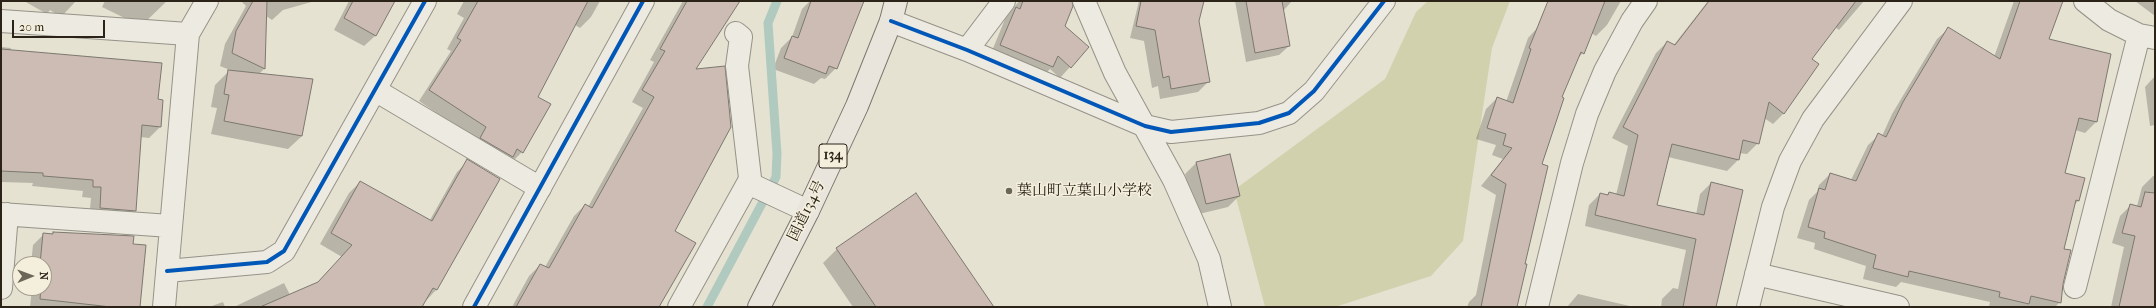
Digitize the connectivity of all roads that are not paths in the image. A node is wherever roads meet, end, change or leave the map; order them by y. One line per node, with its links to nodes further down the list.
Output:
1 (207, 1): 13 (street)
2 (425, 1): 16 (street)
3 (644, 1): 19 (street)
4 (1004, 1): 15 (street)
5 (1084, 1): 17 (street)
6 (1384, 1): 17 (street)
7 (1646, 1): 32 (street)
8 (1901, 1): 24 (street)
9 (2085, 1): 14 (street)
10 (894, 11): 15 (street); 20 (highway, 国道134号 / 134)
11 (1, 21): 13 (street)
12 (736, 33): 18 (street)
13 (188, 34): 22 (street)
14 (2147, 36): 25 (street)
15 (967, 50): 17 (street)
16 (375, 90): 19 (street); 23 (street)
17 (1145, 126): 31 (street)
18 (751, 184): 20 (street); 29 (street)
19 (540, 188): 28 (street)
20 (808, 211): 30 (highway, 国道134号 / 134)
21 (4, 214): 22 (street); 26 (street)
22 (170, 226): 23 (street)
23 (167, 271): 27 (street)
24 (1756, 274): 33 (street); 34 (street)
25 (2075, 287)
26 (1, 288)
27 (164, 307)
28 (474, 307)
29 (680, 307)
30 (759, 307)
31 (1220, 307)
32 (1537, 307)
33 (1748, 307)
34 (1898, 307)

